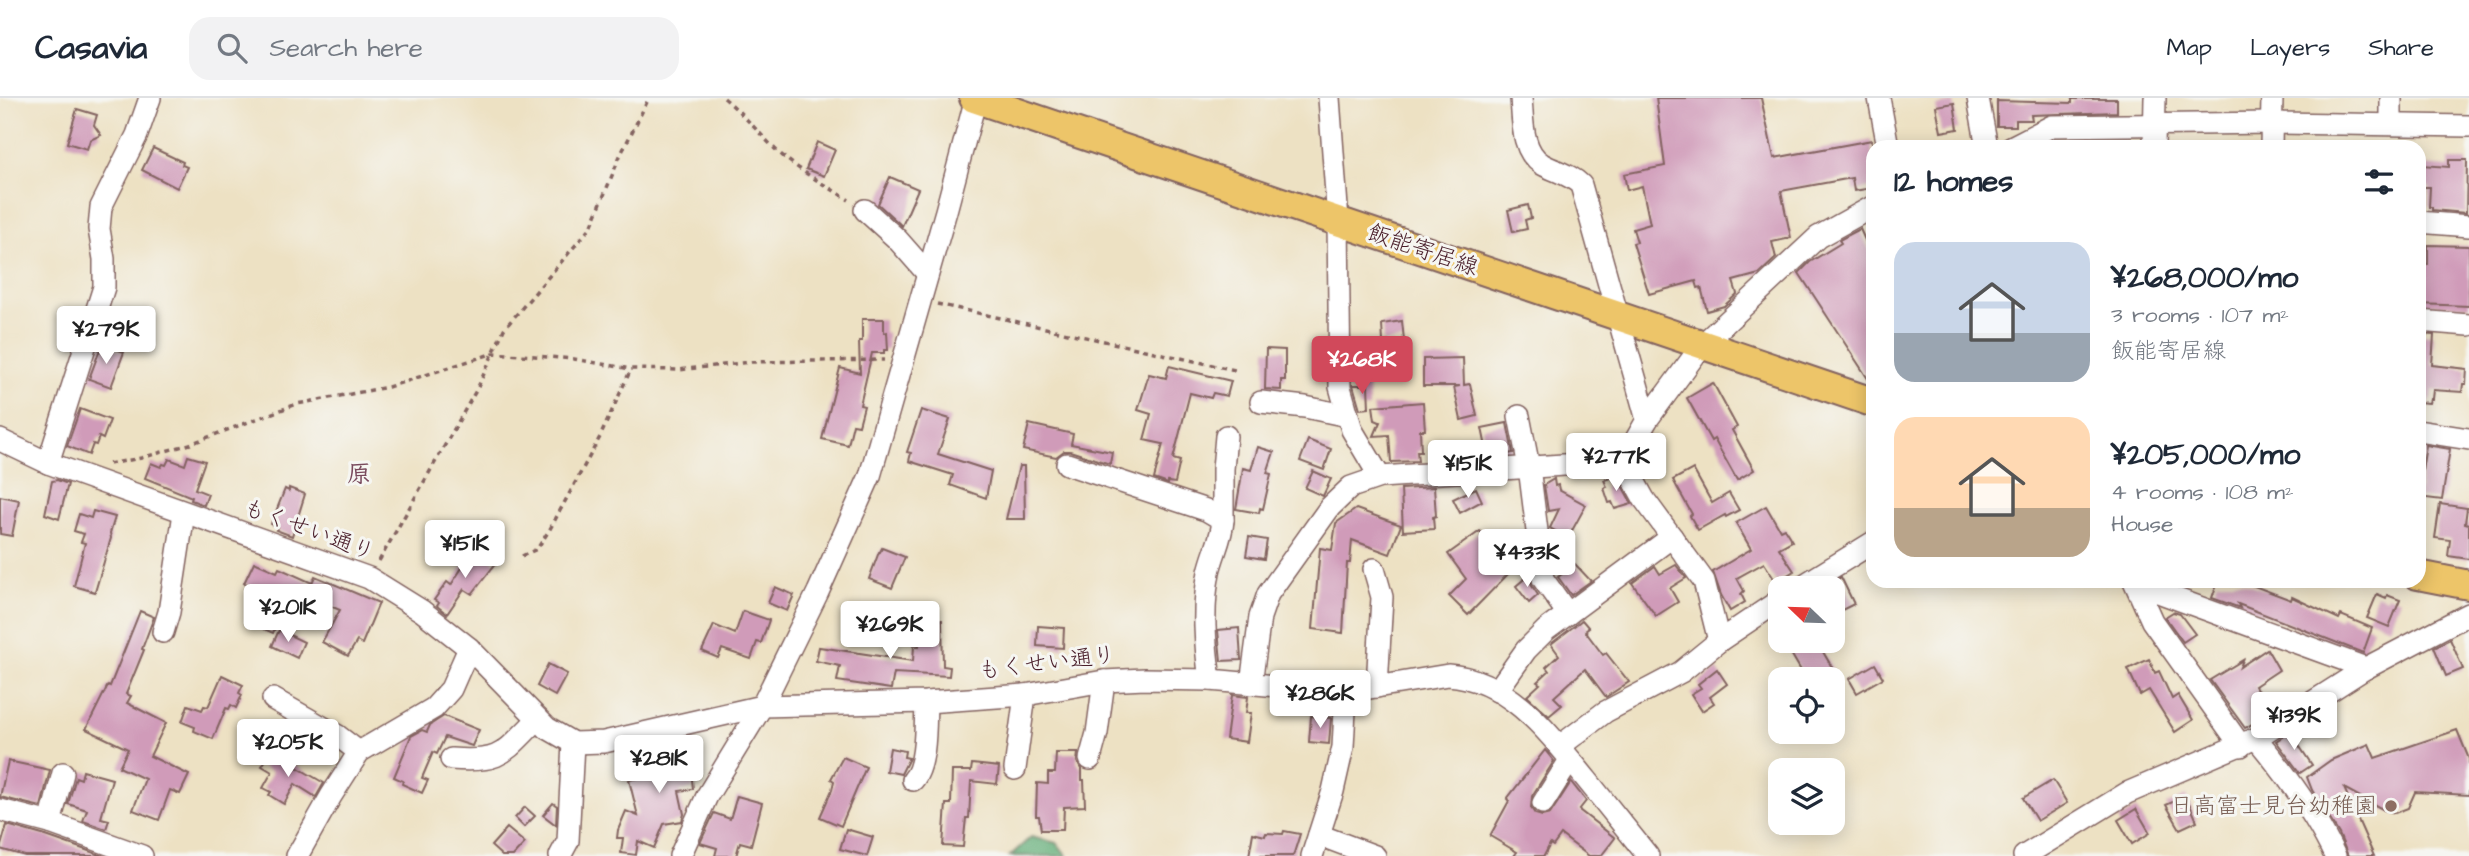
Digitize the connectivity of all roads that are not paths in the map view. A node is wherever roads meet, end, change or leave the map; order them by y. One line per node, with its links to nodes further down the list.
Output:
1 (150, 98): 39 (street)
2 (975, 98): 21 (main road, 飯能寄居線); 24 (street)
3 (1329, 98): 21 (street)
4 (1521, 98): 25 (street)
5 (1879, 98): 14 (street)
6 (1978, 98): 15 (street)
7 (2155, 98): 12 (street)
8 (2272, 98): 10 (street)
9 (2391, 98): 11 (street)
10 (2271, 123): 11 (street); 12 (street); 18 (street)
11 (2391, 124): 13 (street)
12 (2154, 125): 16 (street); 17 (street)
13 (2469, 126)
14 (1887, 140)
15 (1986, 140)
16 (2025, 140)
17 (2154, 140)
18 (2271, 140)
19 (865, 210): 24 (street)
20 (1866, 210): 28 (street)
21 (1338, 221): 25 (main road, 飯能寄居線); 31 (street)
22 (2426, 223): 23 (street)
23 (2469, 226)
24 (927, 273): 69 (street)
25 (1616, 315): 28 (main road, 飯能寄居線); 33 (street)
26 (2426, 322): 27 (street)
27 (2469, 325)
28 (1703, 344): 29 (main road, 飯能寄居線); 33 (street)
29 (1866, 400)
30 (1261, 402): 31 (street)
31 (1348, 416): 42 (street)
32 (1519, 416): 41 (street)
33 (1647, 421): 38 (street)
34 (2426, 432): 36 (street)
35 (1226, 436): 44 (street)
36 (2469, 439)
37 (0, 440): 39 (street, もくせい通り)
38 (1621, 457): 41 (street); 45 (street)
39 (48, 463): 43 (street, もくせい通り)
40 (1067, 464): 44 (street)
41 (1528, 467): 42 (street); 54 (street)
42 (1380, 477): 62 (street)
43 (184, 513): 56 (street); 58 (street, もくせい通り)
44 (1223, 520): 60 (street)
45 (1672, 537): 54 (street); 57 (street)
46 (1866, 547): 48 (street)
47 (1374, 569): 63 (street)
48 (1818, 576)
49 (2426, 577): 50 (main road)
50 (2469, 586)
51 (2138, 588): 71 (street)
52 (2151, 588): 59 (street)
53 (1768, 608): 57 (street)
54 (1567, 614): 64 (street)
55 (2469, 614): 59 (street)
56 (163, 632)
57 (1719, 641): 74 (street)
58 (469, 648): 70 (street, もくせい通り); 73 (street)
59 (2366, 668): 71 (street)
60 (1210, 680): 61 (street, もくせい通り); 62 (street, もくせい通り)
61 (1104, 681): 66 (street, もくせい通り); 76 (street)
62 (1251, 684): 65 (street, もくせい通り)
63 (1377, 687): 64 (street, もくせい通り); 65 (street, もくせい通り)
64 (1497, 691): 74 (street, もくせい通り)
65 (1346, 692): 83 (street)
66 (1025, 695): 68 (street, もくせい通り); 77 (street)
67 (273, 699): 73 (street)
68 (926, 702): 69 (street, もくせい通り); 79 (street)
69 (762, 706): 72 (street, もくせい通り); 87 (street)
70 (538, 719): 72 (street, もくせい通り); 75 (street)
71 (2248, 742): 91 (street); 92 (street)
72 (573, 743): 86 (street)
73 (359, 752): 85 (street)
74 (1565, 753): 80 (street); 90 (street, もくせい通り)
75 (451, 759)
76 (1090, 759)
77 (1015, 769)
78 (63, 772): 82 (street)
79 (913, 780)
80 (1543, 803)
81 (0, 810): 82 (street)
82 (50, 823): 84 (street)
83 (1319, 835): 88 (street); 89 (street)
84 (142, 856)
85 (297, 856)
86 (560, 856)
87 (680, 856)
88 (1312, 856)
89 (1374, 856)
90 (1648, 856)
91 (2024, 856)
92 (2335, 856)

